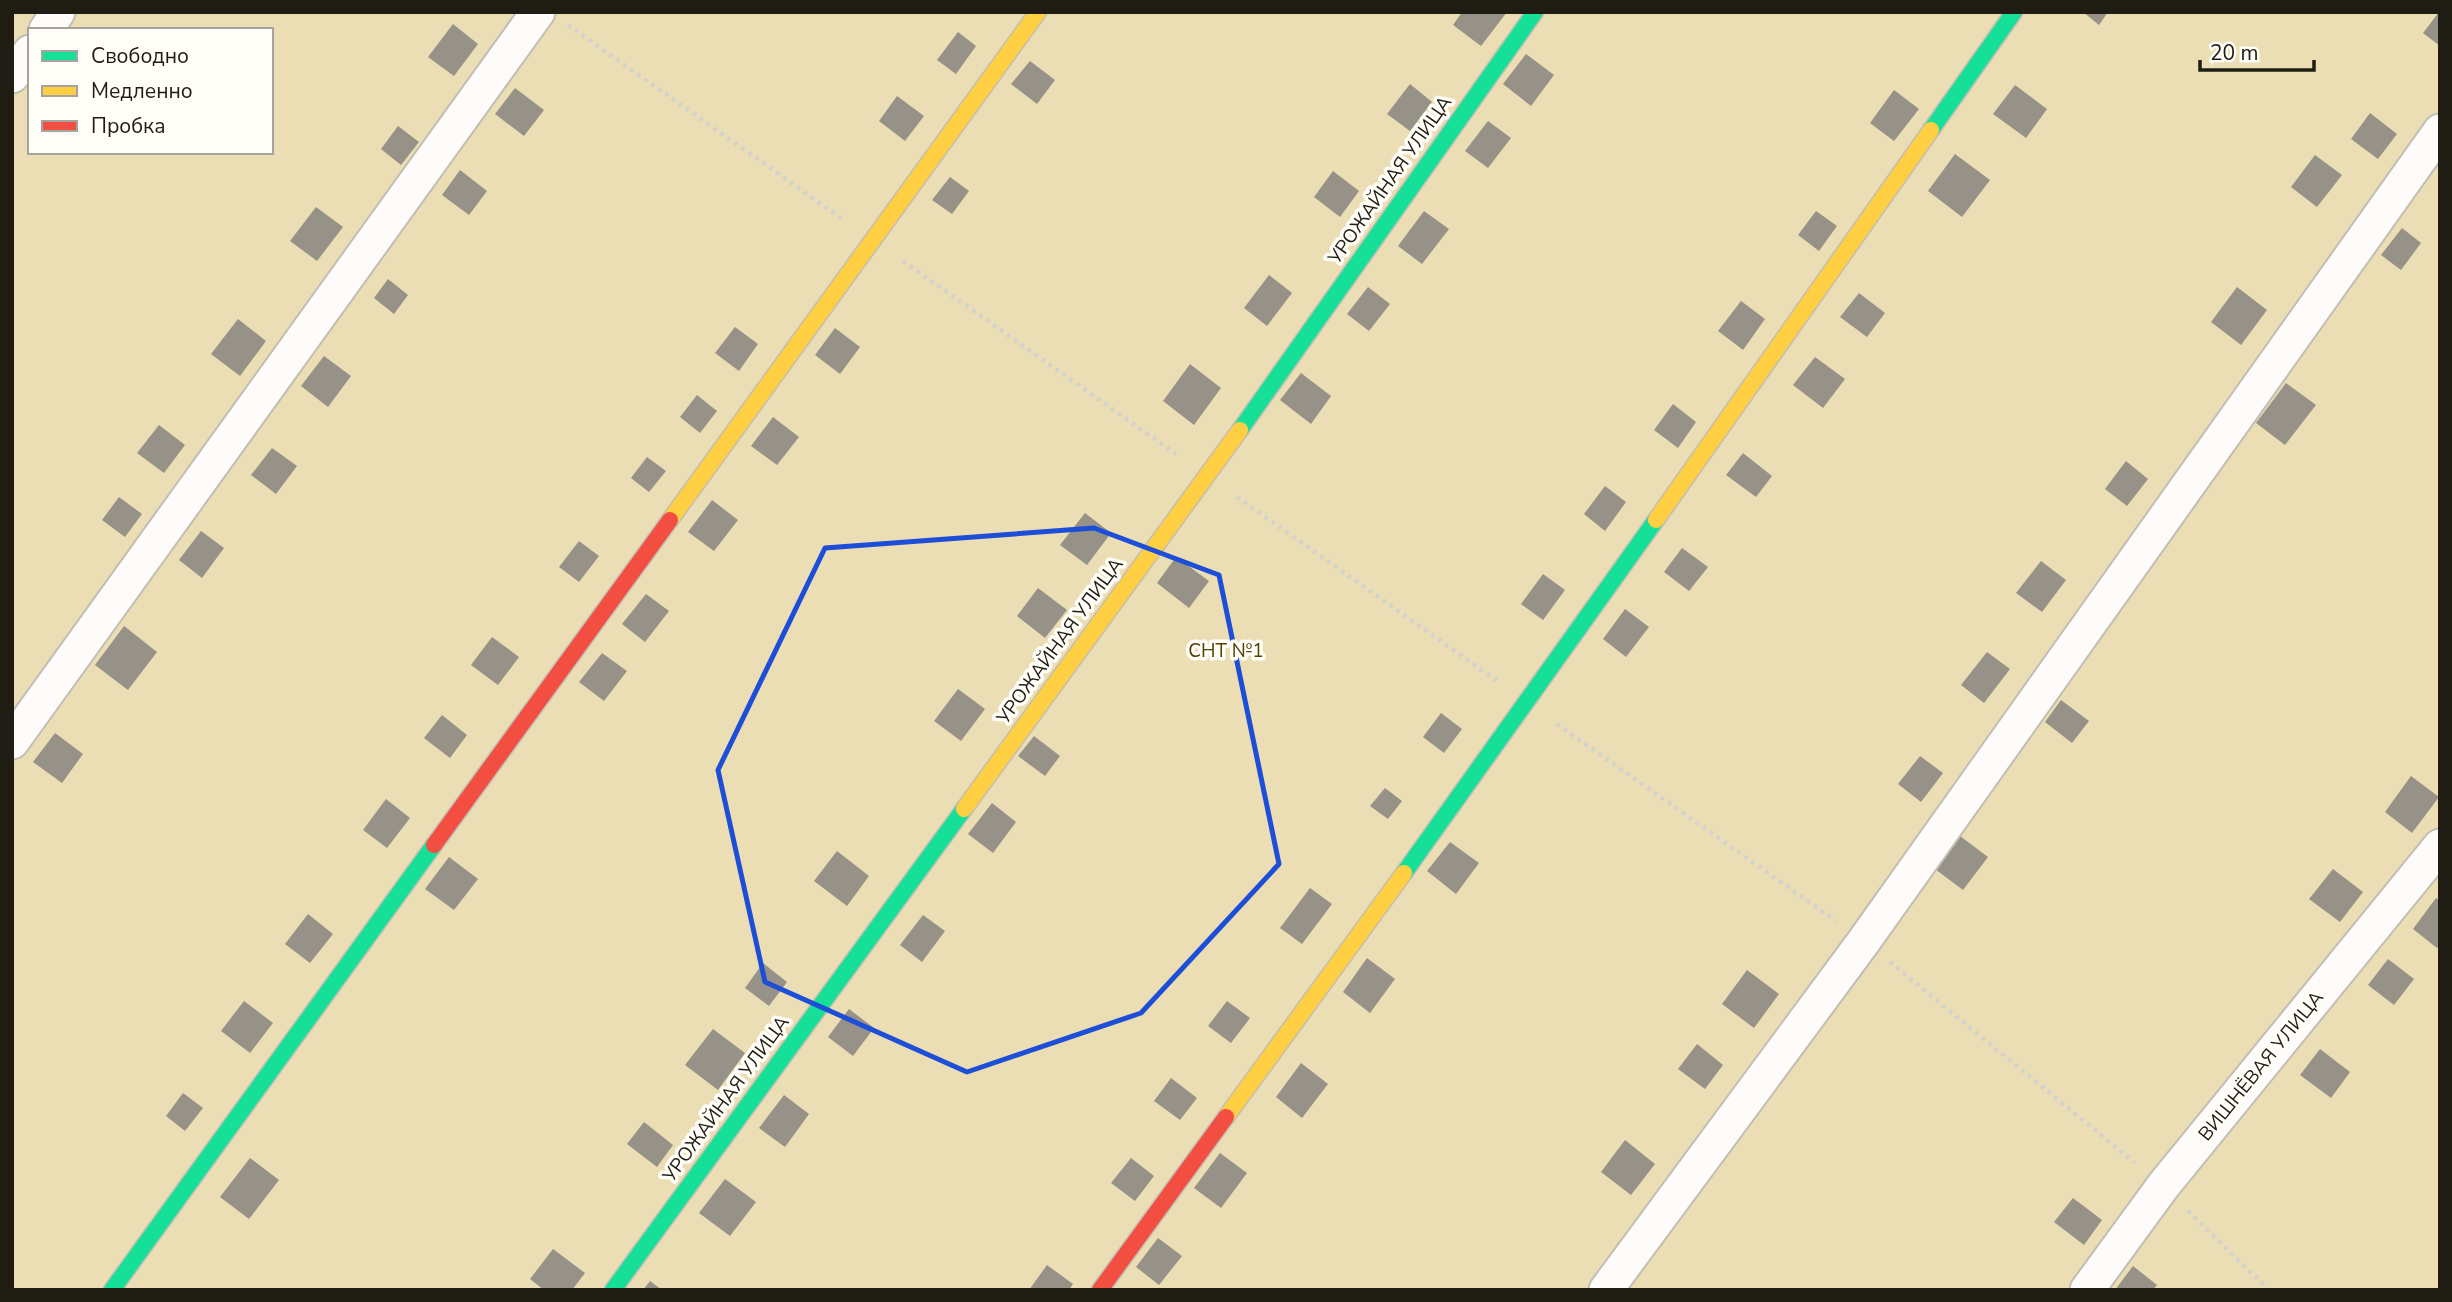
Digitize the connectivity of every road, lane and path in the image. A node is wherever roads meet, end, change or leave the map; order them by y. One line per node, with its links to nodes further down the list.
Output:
1 (58, 12): 6 (street)
2 (1038, 12): 10 (street)
3 (1535, 12): 11 (street, УРОЖАЙНАЯ УЛИЦА)
4 (2014, 12): 12 (street)
5 (550, 16): 10 (path); 13 (street)
6 (47, 28)
7 (28, 55): 8 (street)
8 (12, 76)
9 (2440, 131): 15 (street)
10 (874, 241): 11 (path); 17 (street)
11 (1207, 476): 12 (path); 18 (street, УРОЖАЙНАЯ УЛИЦА)
12 (1528, 703): 15 (path); 19 (street)
13 (12, 742)
14 (2440, 846): 16 (street, ВИШНЁВАЯ УЛИЦА)
15 (1864, 941): 16 (path); 20 (street)
16 (2163, 1186): 21 (street, ВИШНЁВАЯ УЛИЦА); 22 (path)
17 (112, 1290)
18 (613, 1290)
19 (1100, 1290)
20 (1605, 1290)
21 (2087, 1290)
22 (2269, 1290)

